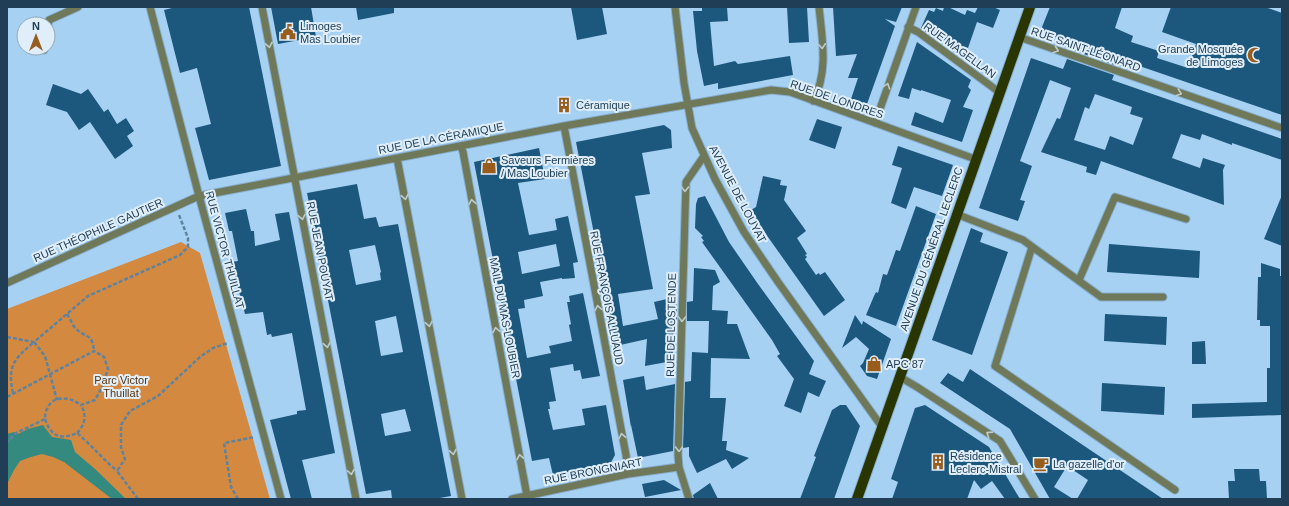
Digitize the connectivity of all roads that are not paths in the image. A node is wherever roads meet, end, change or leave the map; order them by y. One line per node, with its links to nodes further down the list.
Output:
1 (78, 7): 8 (street)
2 (150, 7): 22 (street, RUE VICTOR THUILLAT)
3 (262, 7): 21 (street, RUE JEAN POUYAT, one-way to 21)
4 (675, 7): 13 (street, AVENUE DE LOUYAT)
5 (819, 7): 12 (street, one-way to 12)
6 (916, 7): 9 (street)
7 (1030, 7): 10 (main road, AVENUE DU GÉNÉRAL LECLERC)
8 (56, 17)
9 (908, 27): 11 (street, RUE MAGELLAN); 14 (street, one-way to 9)
10 (1019, 37): 11 (main road, AVENUE DU GÉNÉRAL LECLERC); 16 (street, RUE SAINT-LÉONARD, one-way to 16)
11 (999, 92): 20 (main road, AVENUE DU GÉNÉRAL LECLERC)
12 (813, 101): 13 (street, RUE DE LONDRES); 14 (street, RUE DE LONDRES)
13 (688, 104): 15 (street, RUE DE LA CÉRAMIQUE); 18 (street, AVENUE DE LOUYAT)
14 (875, 123): 20 (street, RUE DE LONDRES)
15 (564, 126): 17 (street, RUE DE LA CÉRAMIQUE); 32 (street, RUE FRANÇOIS ALLUAUD, one-way to 15)
16 (1282, 128)
17 (460, 146): 19 (street, RUE DE LA CÉRAMIQUE); 34 (street, MAIL DU MAS-LOUBIER, one-way to 17)
18 (704, 156): 30 (street, AVENUE DE LOUYAT); 31 (street, RUE DE LOSTENDE, one-way to 31)
19 (397, 158): 21 (street, RUE DE LA CÉRAMIQUE); 37 (street, one-way to 37)
20 (975, 159): 23 (main road, AVENUE DU GÉNÉRAL LECLERC)
21 (294, 179): 22 (street, RUE DE LA CÉRAMIQUE); 36 (street, RUE JEAN POUYAT, one-way to 36)
22 (199, 196): 27 (street, RUE THÉOPHILE GAUTIER); 35 (street, RUE VICTOR THUILLAT)
23 (956, 214): 25 (street); 29 (main road, AVENUE DU GÉNÉRAL LECLERC)
24 (1186, 219): 26 (street)
25 (1032, 247): 26 (street); 33 (street)
26 (1078, 280): 28 (street)
27 (7, 283)
28 (1163, 297)
29 (900, 377): 30 (main road, AVENUE DU GÉNÉRAL LECLERC); 41 (street, one-way to 29)
30 (882, 427): 40 (main road, AVENUE DU GÉNÉRAL LECLERC)
31 (679, 467): 32 (street, RUE BRONGNIART); 39 (street, RUE DE LOSTENDE)
32 (628, 474): 34 (street, RUE BRONGNIART)
33 (1175, 490)
34 (527, 496): 38 (street, RUE BRONGNIART)
35 (281, 499)
36 (356, 499)
37 (462, 499)
38 (512, 499)
39 (689, 499)
40 (856, 499)
41 (1035, 499)

